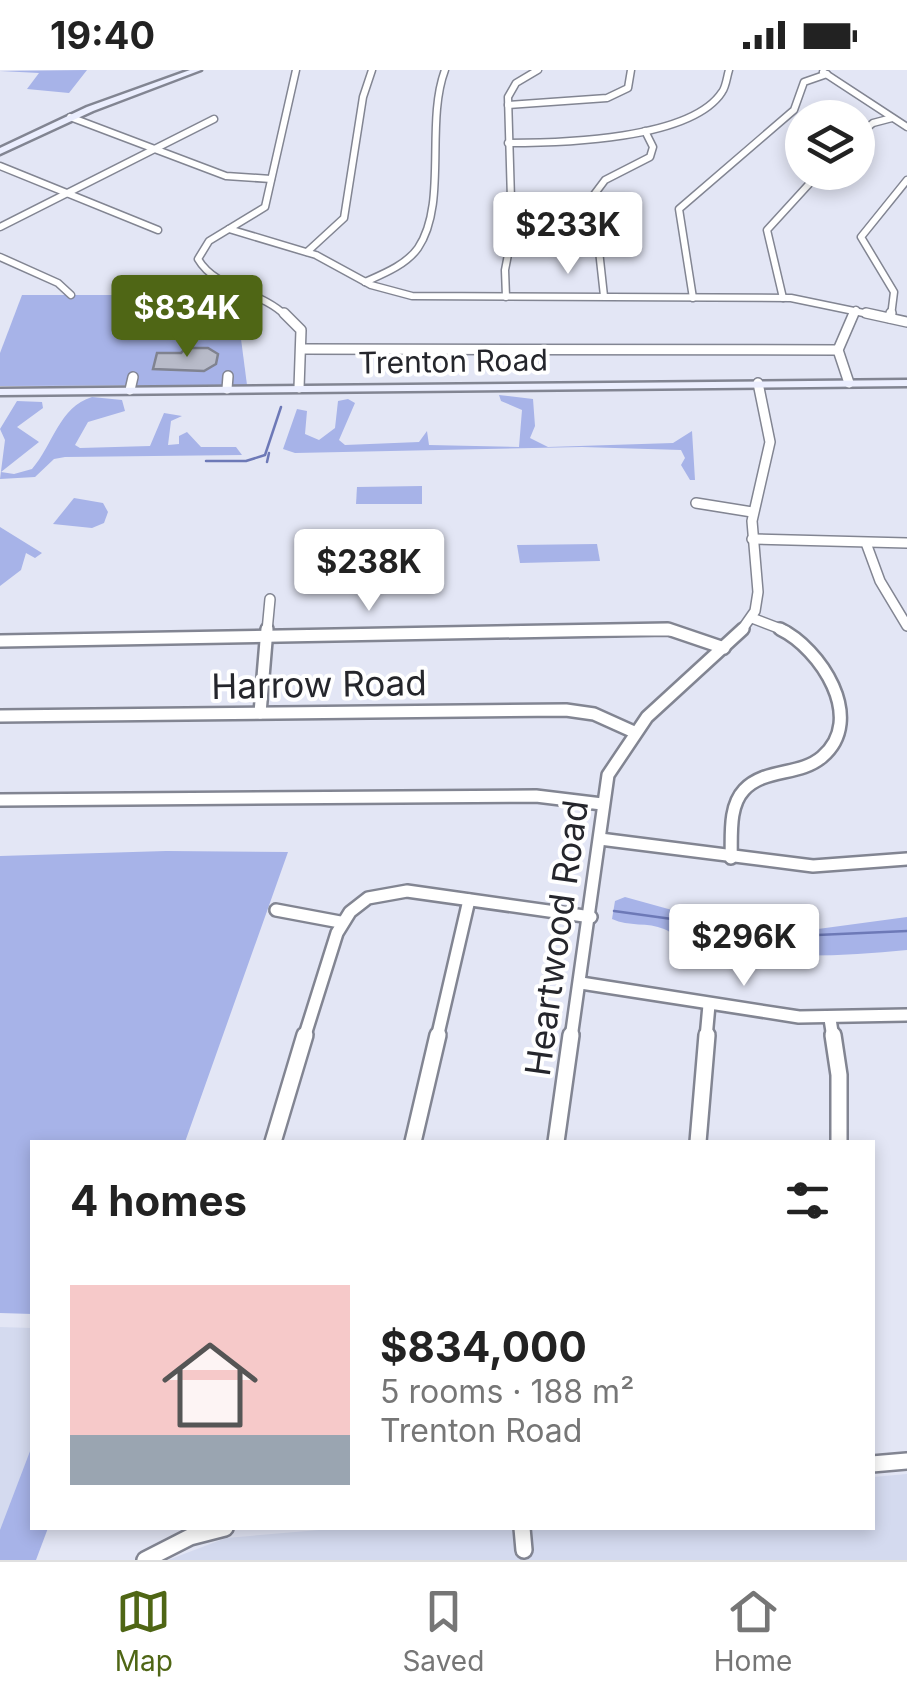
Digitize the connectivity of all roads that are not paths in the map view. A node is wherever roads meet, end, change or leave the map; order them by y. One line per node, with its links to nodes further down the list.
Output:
1 (197, 70): 10 (main road)
2 (296, 70): 20 (street)
3 (372, 70): 27 (street)
4 (445, 70): 29 (street)
5 (538, 70): 9 (street)
6 (631, 70): 9 (street)
7 (729, 70): 15 (street)
8 (823, 72): 11 (street); 33 (street)
9 (508, 105): 16 (street)
10 (70, 117): 17 (main road); 18 (street)
11 (892, 118): 13 (street); 14 (street)
12 (214, 119): 18 (street)
13 (875, 126)
14 (907, 127)
15 (645, 131): 16 (street); 31 (street)
16 (508, 144): 32 (street)
17 (0, 150)
18 (155, 150): 20 (street); 23 (street)
19 (0, 166): 23 (street)
20 (272, 179): 25 (street)
21 (907, 180): 36 (street)
22 (803, 190): 34 (street)
23 (66, 194): 24 (street); 26 (street)
24 (0, 227)
25 (228, 229): 27 (street); 38 (street)
26 (158, 230)
27 (307, 252): 29 (street)
28 (0, 257): 30 (street)
29 (365, 282): 32 (street)
30 (72, 296)
31 (604, 296): 32 (street); 33 (street)
32 (506, 297)
33 (693, 298): 34 (street)
34 (783, 298): 35 (street)
35 (856, 310): 36 (street); 39 (street)
36 (890, 318): 37 (street)
37 (907, 322)
38 (303, 349): 39 (street); 43 (street)
39 (838, 350): 41 (street)
40 (907, 382): 41 (main road, Trenton Road)
41 (848, 383): 42 (main road, Trenton Road)
42 (758, 384): 43 (main road, Trenton Road); 46 (street)
43 (298, 388): 44 (main road, Trenton Road)
44 (0, 392)
45 (696, 503): 46 (street)
46 (752, 512): 47 (street)
47 (752, 539): 49 (street); 51 (street)
48 (907, 543): 49 (street)
49 (866, 544): 52 (street)
50 (270, 599): 53 (street)
51 (752, 618): 55 (street, Heartwood Road); 62 (street)
52 (907, 626)
53 (267, 636): 54 (street); 55 (street); 56 (street)
54 (0, 640)
55 (724, 648): 58 (street, Heartwood Road)
56 (260, 713): 57 (street, Harrow Road); 58 (street, Harrow Road)
57 (0, 716)
58 (634, 732): 60 (street, Heartwood Road)
59 (0, 800): 60 (street)
60 (602, 804): 61 (street, Heartwood Road)
61 (600, 839): 62 (street); 66 (street, Heartwood Road)
62 (731, 858): 63 (street)
63 (907, 859)
64 (469, 900): 66 (street); 67 (street); 73 (street)
65 (276, 910): 67 (street)
66 (591, 917): 68 (street, Heartwood Road)
67 (340, 922): 72 (street)
68 (581, 983): 69 (street); 74 (street, Heartwood Road)
69 (709, 1005): 71 (street); 75 (street)
70 (907, 1015): 71 (street)
71 (830, 1019): 76 (street)
72 (274, 1140)
73 (413, 1140)
74 (556, 1140)
75 (698, 1140)
76 (839, 1140)
77 (907, 1462): 78 (street)
78 (875, 1464)
79 (522, 1530): 81 (street)
80 (189, 1532): 82 (street)
81 (524, 1550)
82 (145, 1560)

